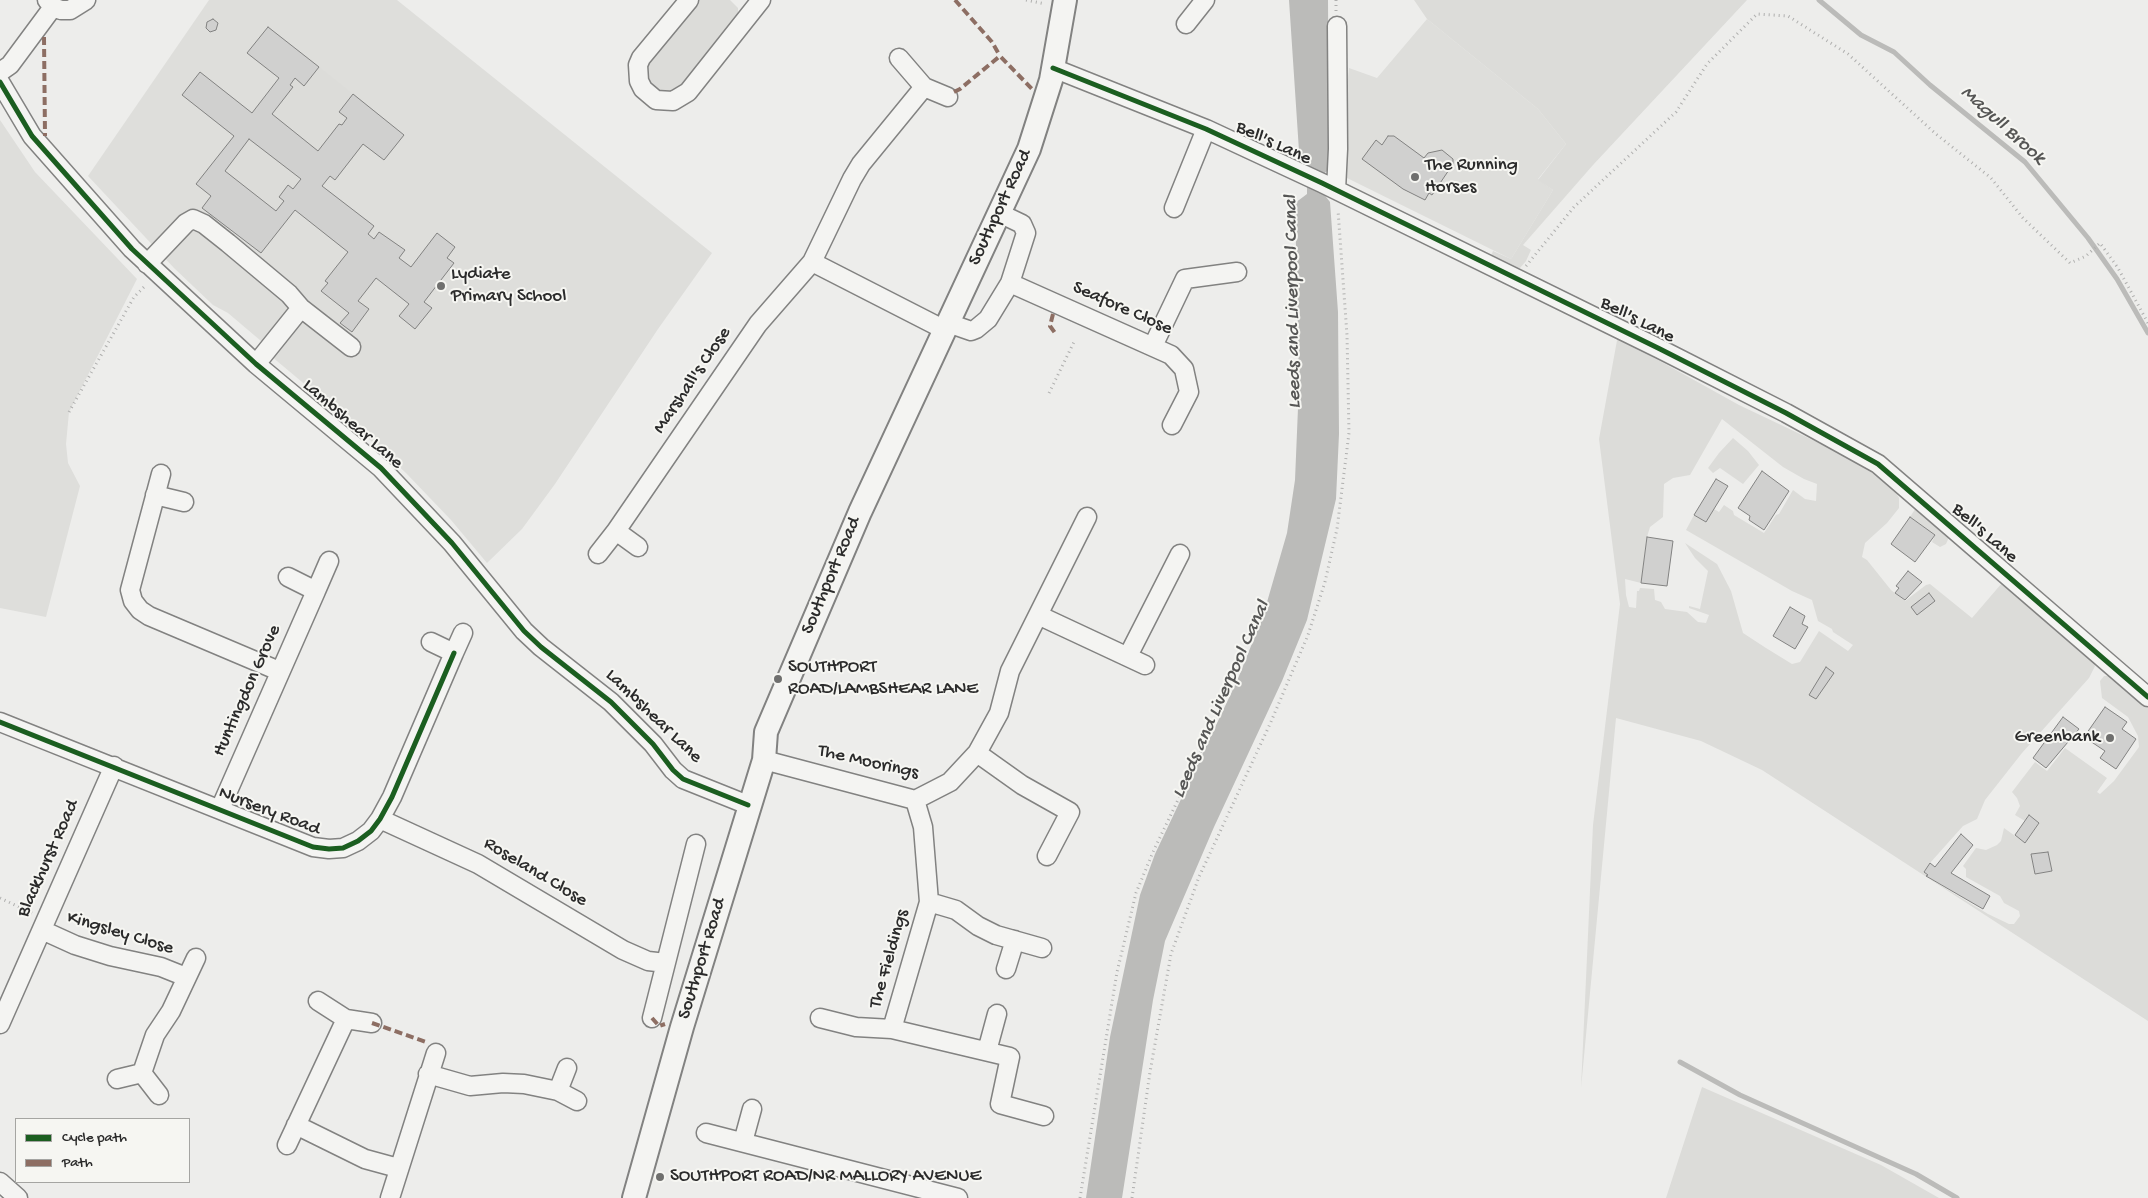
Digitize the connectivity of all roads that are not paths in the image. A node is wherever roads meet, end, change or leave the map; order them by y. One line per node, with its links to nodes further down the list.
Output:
1 (86, 0): 6 (street)
2 (689, 0): 5 (street)
3 (1205, 0): 7 (street)
4 (1055, 2): 10 (main road, Southport Road)
5 (753, 3)
6 (50, 4): 11 (street)
7 (1186, 24)
8 (1337, 26): 16 (street)
9 (899, 58): 13 (street)
10 (1053, 68): 15 (street, Bell's Lane); 18 (main road, Southport Road)
11 (0, 72)
12 (0, 82): 20 (street, Lambshear Lane)
13 (924, 87): 14 (street); 19 (street, Marshall's Close)
14 (948, 97)
15 (1206, 129): 16 (street, Bell's Lane); 17 (street)
16 (1329, 187): 47 (street, Bell's Lane)
17 (1174, 208)
18 (999, 212): 22 (street); 24 (main road, Southport Road)
19 (812, 262): 24 (street); 33 (street, Marshall's Close)
20 (144, 271): 23 (street); 27 (street, Lambshear Lane)
21 (1237, 272): 25 (street)
22 (1010, 283): 24 (street); 25 (street, Seafore Close)
23 (301, 308): 26 (street); 27 (street)
24 (946, 326): 50 (main road, Southport Road)
25 (1153, 346): 28 (street, Seafore Close)
26 (351, 347)
27 (256, 364): 53 (street, Lambshear Lane)
28 (1172, 425)
29 (161, 474): 30 (street)
30 (155, 496): 31 (street); 46 (street)
31 (184, 502)
32 (1087, 518): 40 (street, The Moorings)
33 (616, 530): 34 (street); 35 (street, Marshall's Close)
34 (638, 547)
35 (598, 554)
36 (1180, 554): 44 (street)
37 (329, 561): 39 (street, Huntingdon Grove)
38 (288, 577): 39 (street)
39 (316, 591): 46 (street, Huntingdon Grove)
40 (1038, 615): 44 (street); 49 (street, The Moorings)
41 (463, 633): 43 (street, Nursery Road)
42 (431, 642): 43 (street)
43 (454, 653): 55 (street, Nursery Road)
44 (1128, 656): 45 (street)
45 (1145, 666)
46 (279, 670): 54 (street, Huntingdon Grove)
47 (2148, 697)
48 (0, 722): 51 (street, Nursery Road)
49 (977, 753): 52 (street, The Moorings); 57 (street)
50 (764, 760): 52 (street, The Moorings); 53 (main road, Southport Road)
51 (114, 766): 54 (street, Nursery Road); 59 (street, Blackhurst Road)
52 (915, 800): 58 (street, The Fieldings)
53 (748, 805): 94 (main road, Southport Road)
54 (220, 810): 55 (street, Nursery Road)
55 (380, 819): 63 (street, Roseland Close)
56 (696, 844): 63 (street)
57 (1047, 856)
58 (929, 902): 60 (street, The Fieldings); 73 (street, The Fieldings)
59 (44, 924): 65 (street, Kingsley Close); 72 (street, Blackhurst Road)
60 (1015, 940): 61 (street, The Fieldings); 64 (street)
61 (1042, 948)
62 (196, 958): 65 (street, Kingsley Close)
63 (666, 963): 68 (street)
64 (1006, 969)
65 (186, 977): 77 (street, Kingsley Close)
66 (318, 1001): 70 (street)
67 (996, 1014): 74 (street)
68 (652, 1018)
69 (820, 1018): 73 (street, The Fieldings)
70 (346, 1019): 71 (street); 85 (street)
71 (372, 1023)
72 (0, 1024)
73 (892, 1029): 74 (street, The Fieldings)
74 (986, 1052): 84 (street, The Fieldings)
75 (436, 1053): 78 (street)
76 (567, 1068): 80 (street)
77 (142, 1073): 79 (street); 81 (street)
78 (428, 1074): 80 (street); 89 (street)
79 (117, 1079)
80 (558, 1091): 82 (street)
81 (159, 1095)
82 (577, 1101)
83 (752, 1109): 87 (street)
84 (1044, 1116)
85 (296, 1125): 88 (street); 89 (street)
86 (706, 1133): 87 (street)
87 (743, 1142): 91 (street)
88 (287, 1145)
89 (398, 1168): 93 (street)
90 (0, 1182): 92 (street)
91 (930, 1195): 95 (street)
92 (18, 1198)
93 (390, 1198)
94 (634, 1198)
95 (958, 1198)

